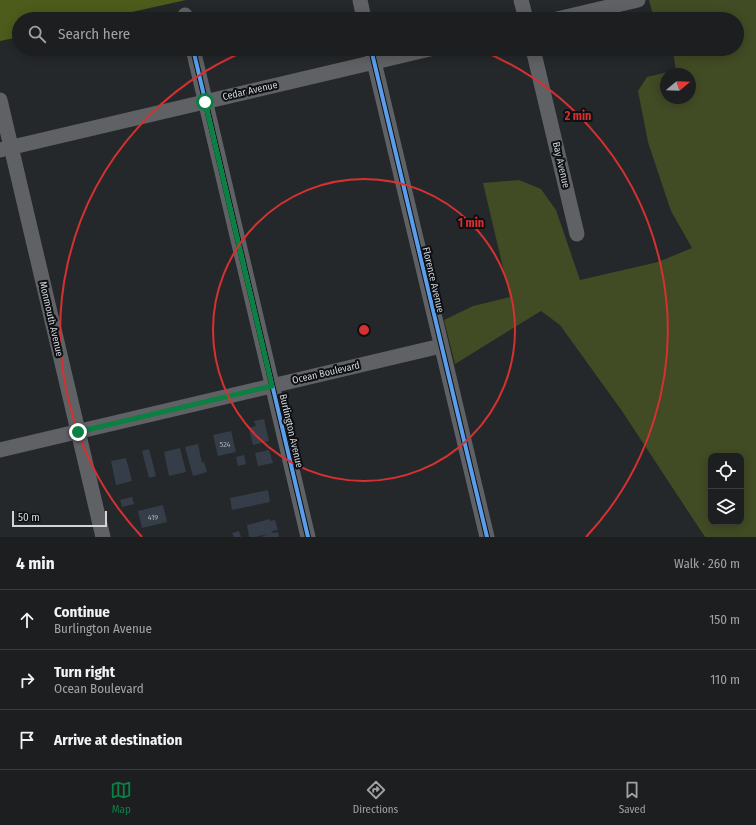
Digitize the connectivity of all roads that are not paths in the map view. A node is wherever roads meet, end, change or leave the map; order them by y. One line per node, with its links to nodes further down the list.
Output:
1 (360, 0): 4 (street)
2 (521, 0): 5 (street)
3 (638, 0): 6 (street)
4 (363, 12)
5 (524, 12)
6 (587, 12)
7 (195, 56): 11 (street, Burlington Avenue)
8 (373, 56): 11 (street, Cedar Avenue); 14 (street, Florence Avenue)
9 (535, 56): 13 (street, Bay Avenue)
10 (0, 100): 12 (street, Monmouth Avenue)
11 (205, 102): 12 (street, Cedar Avenue); 15 (street, Burlington Avenue)
12 (6, 149): 16 (street, Monmouth Avenue)
13 (577, 234)
14 (441, 346): 15 (street, Ocean Boulevard); 20 (street, Florence Avenue)
15 (272, 386): 16 (street, Ocean Boulevard); 19 (street, Burlington Avenue)
16 (78, 432): 17 (street, Ocean Boulevard); 18 (street, Monmouth Avenue)
17 (0, 450)
18 (103, 537)
19 (308, 537)
20 (487, 537)

